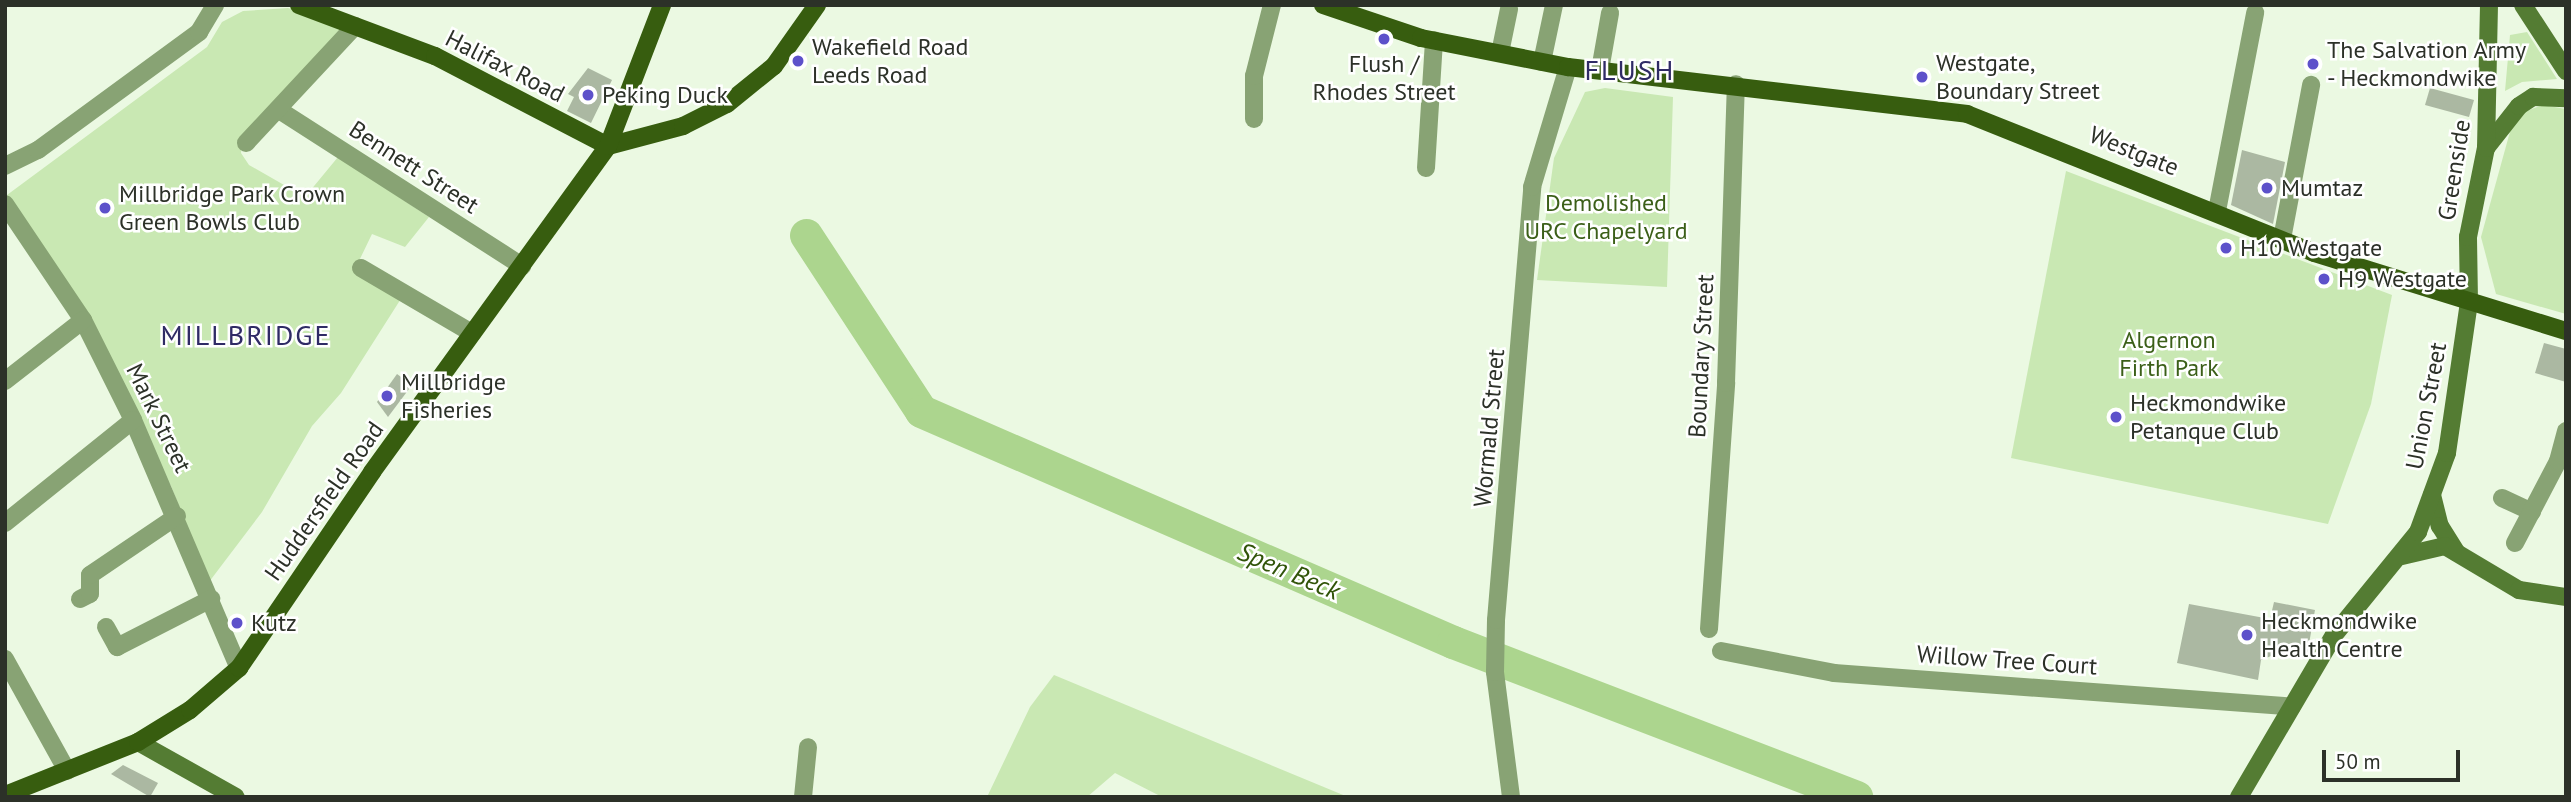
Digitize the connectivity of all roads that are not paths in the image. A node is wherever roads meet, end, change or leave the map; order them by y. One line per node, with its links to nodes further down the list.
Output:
1 (215, 5): 28 (street)
2 (299, 5): 13 (main road, Halifax Road)
3 (662, 5): 26 (main road, Huddersfield Road)
4 (817, 5): 26 (main road)
5 (1272, 5): 24 (street)
6 (1323, 5): 14 (main road, Westgate)
7 (1554, 5): 16 (street)
8 (2490, 5): 27 (street, Greenside)
9 (2523, 5): 19 (street)
10 (1508, 9): 15 (street)
11 (1610, 13): 18 (street)
12 (2255, 13): 31 (street)
13 (355, 26): 23 (street); 26 (main road, Halifax Road)
14 (1434, 40): 15 (main road, Westgate); 29 (street)
15 (1500, 53): 16 (main road, Westgate)
16 (1542, 62): 17 (main road, Westgate)
17 (1568, 67): 18 (main road, Westgate); 65 (street, Wormald Street)
18 (1600, 70): 20 (main road, Westgate)
19 (2566, 71)
20 (1736, 84): 31 (main road, Westgate); 54 (street, Boundary Street)
21 (2311, 85): 32 (street)
22 (2566, 97): 27 (street)
23 (279, 110): 25 (street); 33 (street, Bennett Street)
24 (1254, 119)
25 (246, 143)
26 (608, 146): 33 (main road, Huddersfield Road)
27 (2486, 148): 35 (street, Greenside)
28 (5, 166)
29 (1426, 168)
30 (5, 204): 36 (street, Mark Street)
31 (2217, 211): 32 (main road, Westgate)
32 (2282, 239): 35 (main road, Westgate)
33 (522, 266): 38 (main road, Huddersfield Road)
34 (361, 268): 38 (street)
35 (2469, 302): 37 (main road, Westgate); 42 (street, Union Street)
36 (83, 320): 39 (street); 40 (street, Mark Street)
37 (2566, 331)
38 (472, 333): 57 (main road, Huddersfield Road)
39 (5, 381)
40 (133, 420): 45 (street, Mark Street); 46 (street)
41 (2566, 431): 44 (street)
42 (2432, 495): 48 (street); 49 (street, Union Street)
43 (2502, 498): 44 (street)
44 (2532, 512): 47 (street)
45 (177, 516): 51 (street, Mark Street); 52 (street)
46 (5, 523)
47 (2515, 543)
48 (2457, 553): 49 (street); 50 (street)
49 (2401, 557): 58 (street, Union Street)
50 (2566, 597)
51 (211, 599): 53 (street); 57 (street, Mark Street)
52 (80, 600)
53 (106, 627)
54 (1709, 629)
55 (1721, 651): 58 (street, Willow Tree Court)
56 (5, 659): 61 (street)
57 (239, 668): 59 (main road, Huddersfield Road)
58 (2291, 707): 66 (street, Union Street)
59 (138, 742): 61 (main road, Huddersfield Road); 63 (street)
60 (808, 747): 64 (street)
61 (67, 771): 62 (main road, Huddersfield Road)
62 (5, 795)
63 (236, 797)
64 (803, 797)
65 (1511, 797)
66 (2239, 797)

